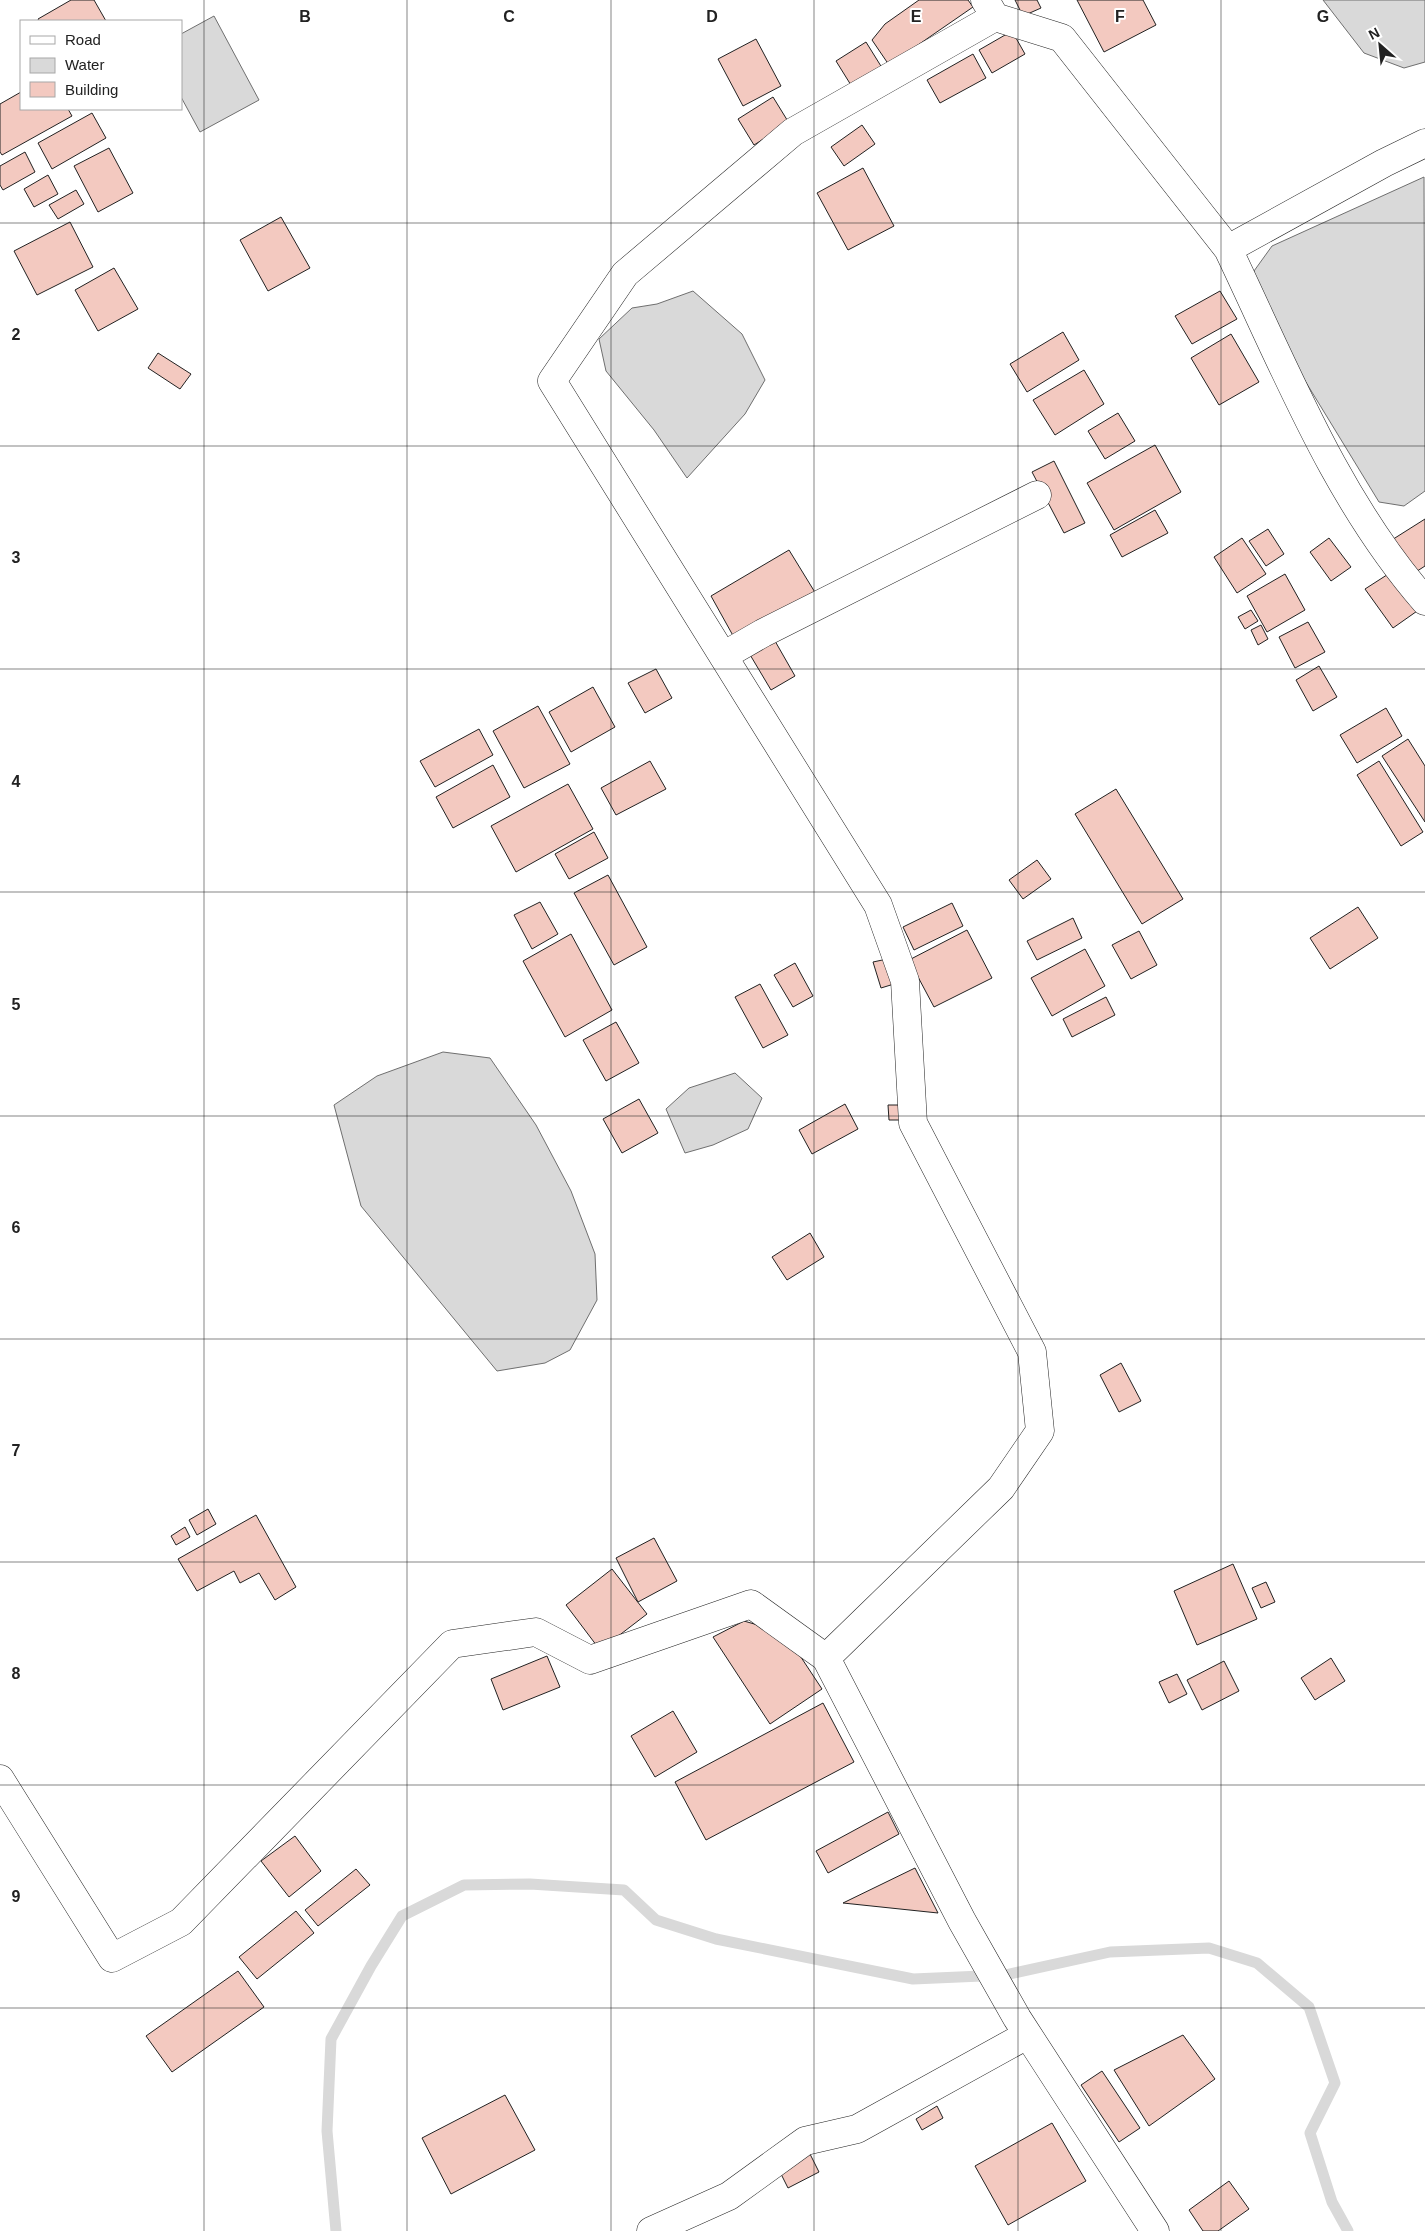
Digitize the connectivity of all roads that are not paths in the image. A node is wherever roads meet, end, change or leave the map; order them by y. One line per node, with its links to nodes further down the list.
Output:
1 (990, 8): 3 (street); 6 (street)
2 (1425, 143): 3 (street)
3 (1228, 249): 5 (street)
4 (1037, 495): 6 (street)
5 (1425, 601)
6 (723, 656): 7 (street)
7 (826, 1658): 8 (street); 9 (street)
8 (0, 1779)
9 (1022, 2027): 10 (street); 11 (street)
10 (650, 2231)
11 (1155, 2231)

